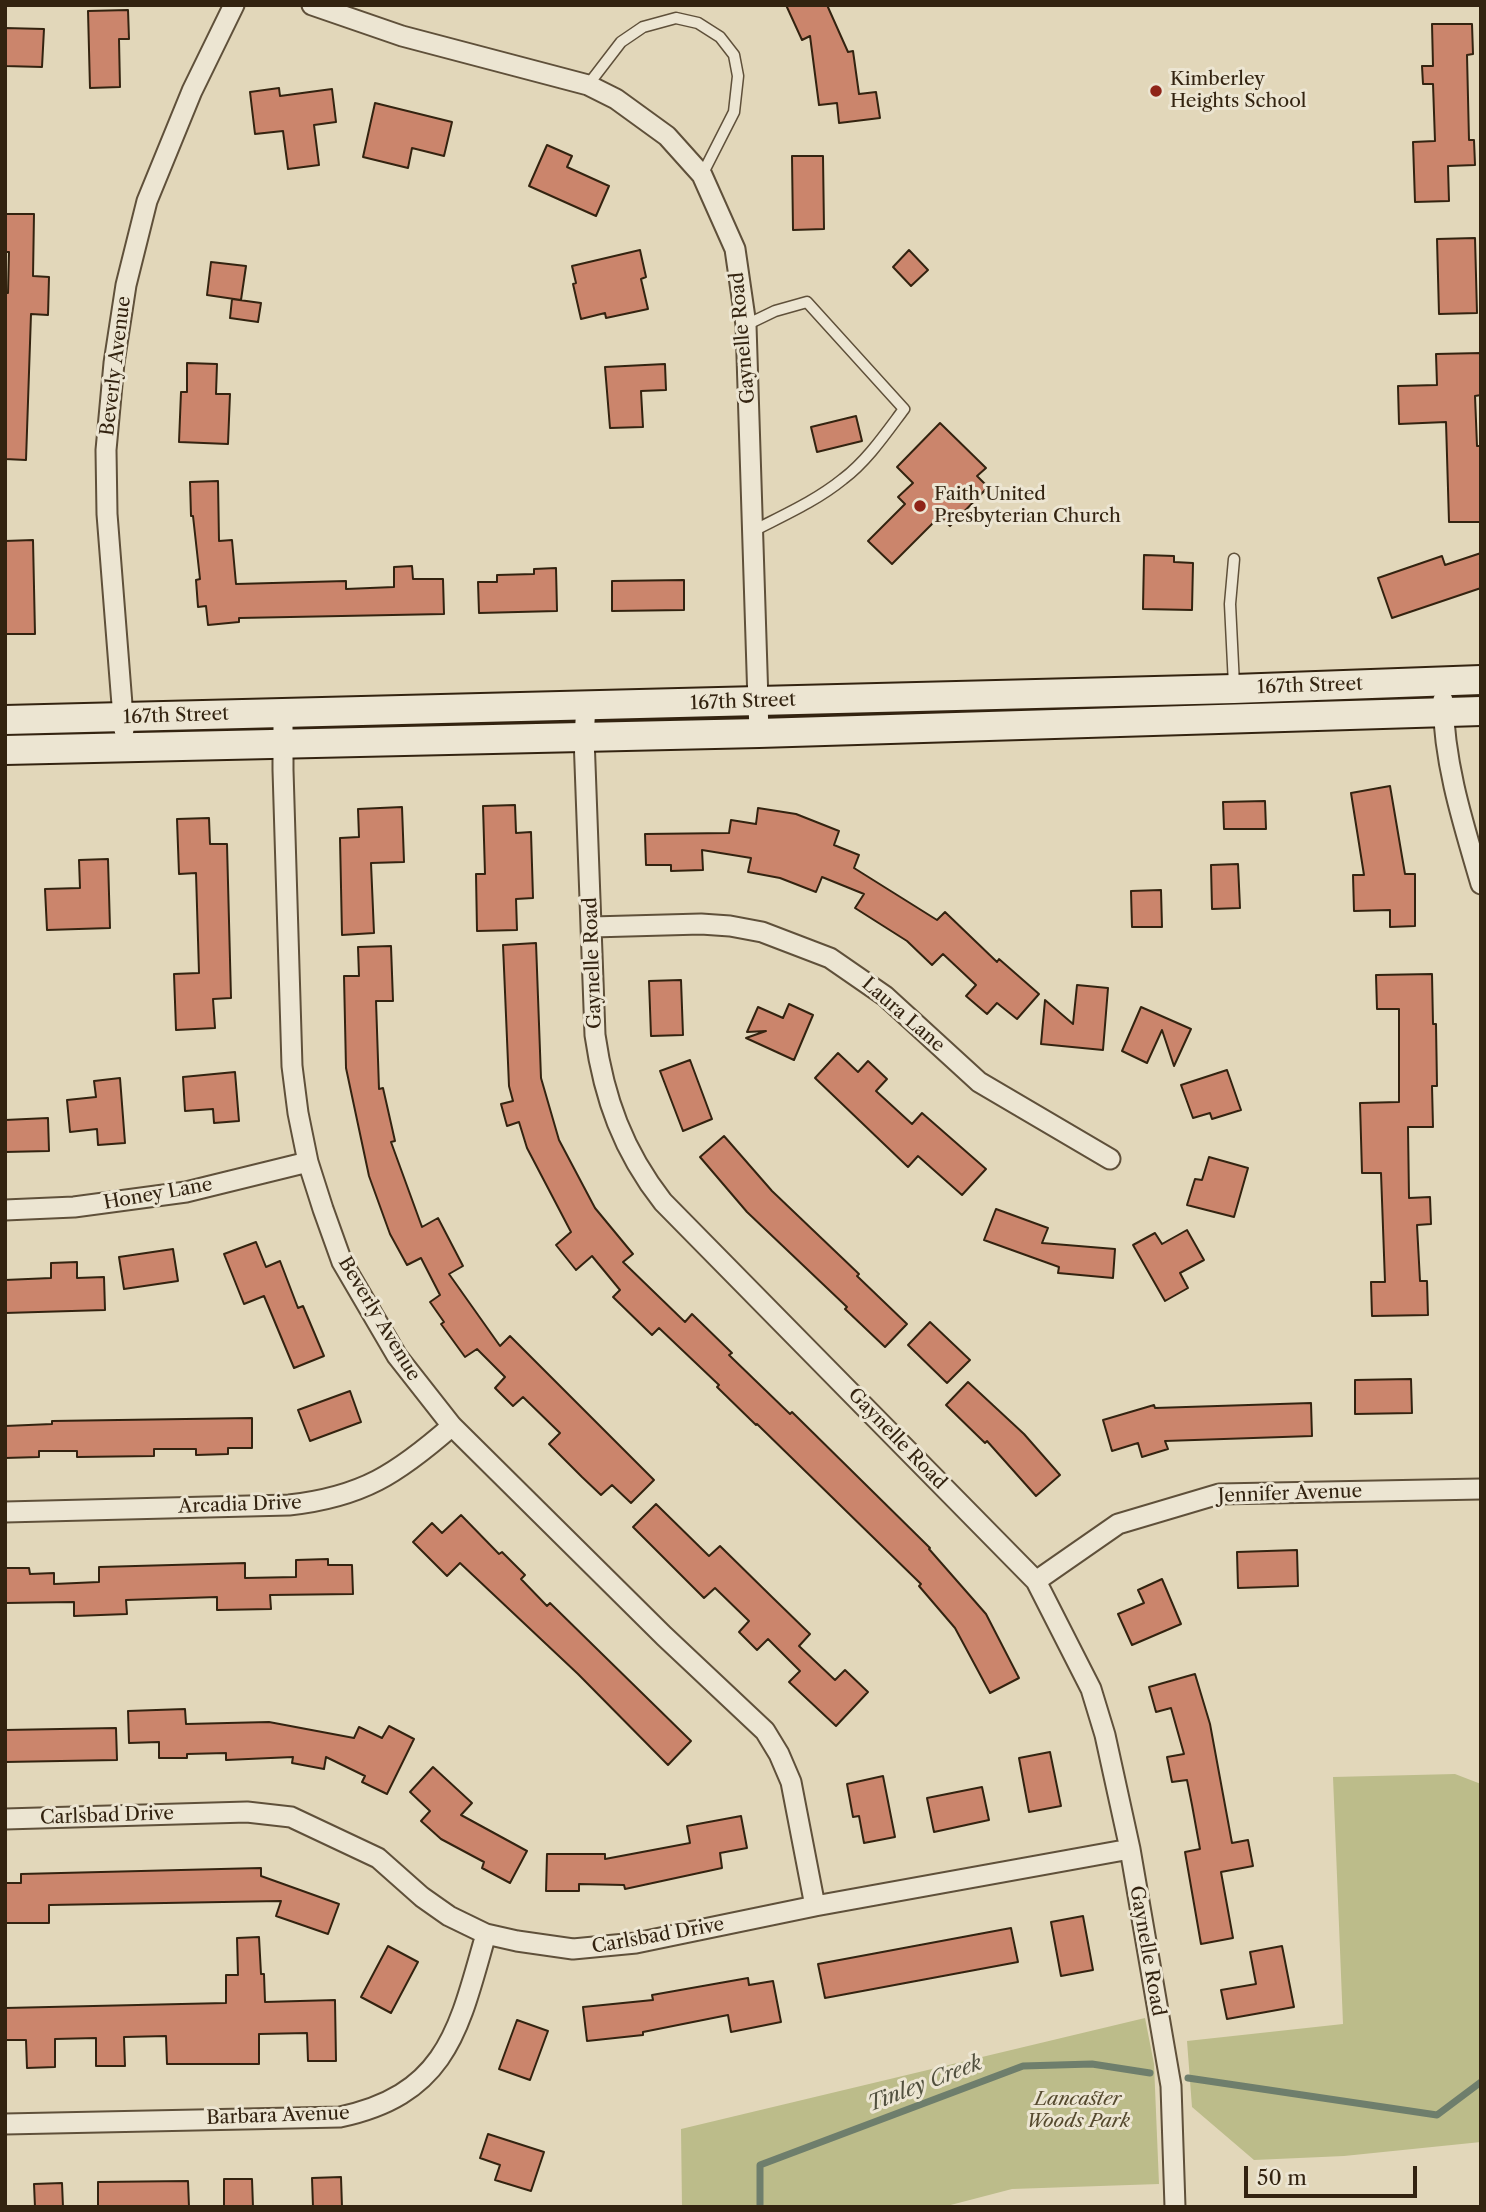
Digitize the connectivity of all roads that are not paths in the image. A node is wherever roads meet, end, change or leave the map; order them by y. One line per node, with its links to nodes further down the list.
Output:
1 (234, 5): 16 (street, Beverly Avenue)
2 (312, 5): 3 (street, Gaynelle Road)
3 (589, 85): 4 (street, Gaynelle Road); 4 (lane)
4 (702, 175): 5 (street, Gaynelle Road)
5 (746, 325): 6 (street, Gaynelle Road); 6 (lane)
6 (753, 531): 11 (street, Gaynelle Road)
7 (1234, 559): 10 (lane)
8 (1481, 680): 9 (main road, 167th Street)
9 (1443, 681): 10 (main road, 167th Street); 14 (street)
10 (1234, 689): 11 (main road, 167th Street)
11 (759, 701): 12 (main road, 167th Street); 18 (street, Gaynelle Road)
12 (586, 706): 15 (main road, 167th Street); 19 (street, Gaynelle Road)
13 (1481, 711): 14 (main road, 167th Street)
14 (1443, 712): 18 (main road, 167th Street); 23 (street)
15 (283, 713): 16 (main road, 167th Street); 20 (street, Beverly Avenue)
16 (123, 717): 17 (main road, 167th Street); 21 (street, Beverly Avenue)
17 (5, 720)
18 (759, 733): 19 (main road, 167th Street)
19 (584, 737): 20 (main road, 167th Street); 24 (street, Gaynelle Road)
20 (282, 744): 21 (main road, 167th Street); 26 (street, Beverly Avenue)
21 (125, 747): 22 (main road, 167th Street)
22 (5, 750)
23 (1481, 884)
24 (592, 927): 25 (street, Laura Lane); 31 (street, Gaynelle Road)
25 (1110, 1159)
26 (308, 1162): 27 (street, Honey Lane); 28 (street, Beverly Avenue)
27 (5, 1210)
28 (453, 1426): 30 (street, Arcadia Drive); 34 (street, Beverly Avenue)
29 (1481, 1489): 31 (street, Jennifer Avenue)
30 (5, 1512)
31 (1036, 1581): 33 (street, Gaynelle Road)
32 (5, 1819): 35 (street, Carlsbad Drive)
33 (1130, 1849): 34 (street, Carlsbad Drive); 37 (street, Gaynelle Road)
34 (815, 1906): 35 (street, Carlsbad Drive)
35 (486, 1934): 36 (street, Barbara Avenue)
36 (5, 2124)
37 (1175, 2207)

